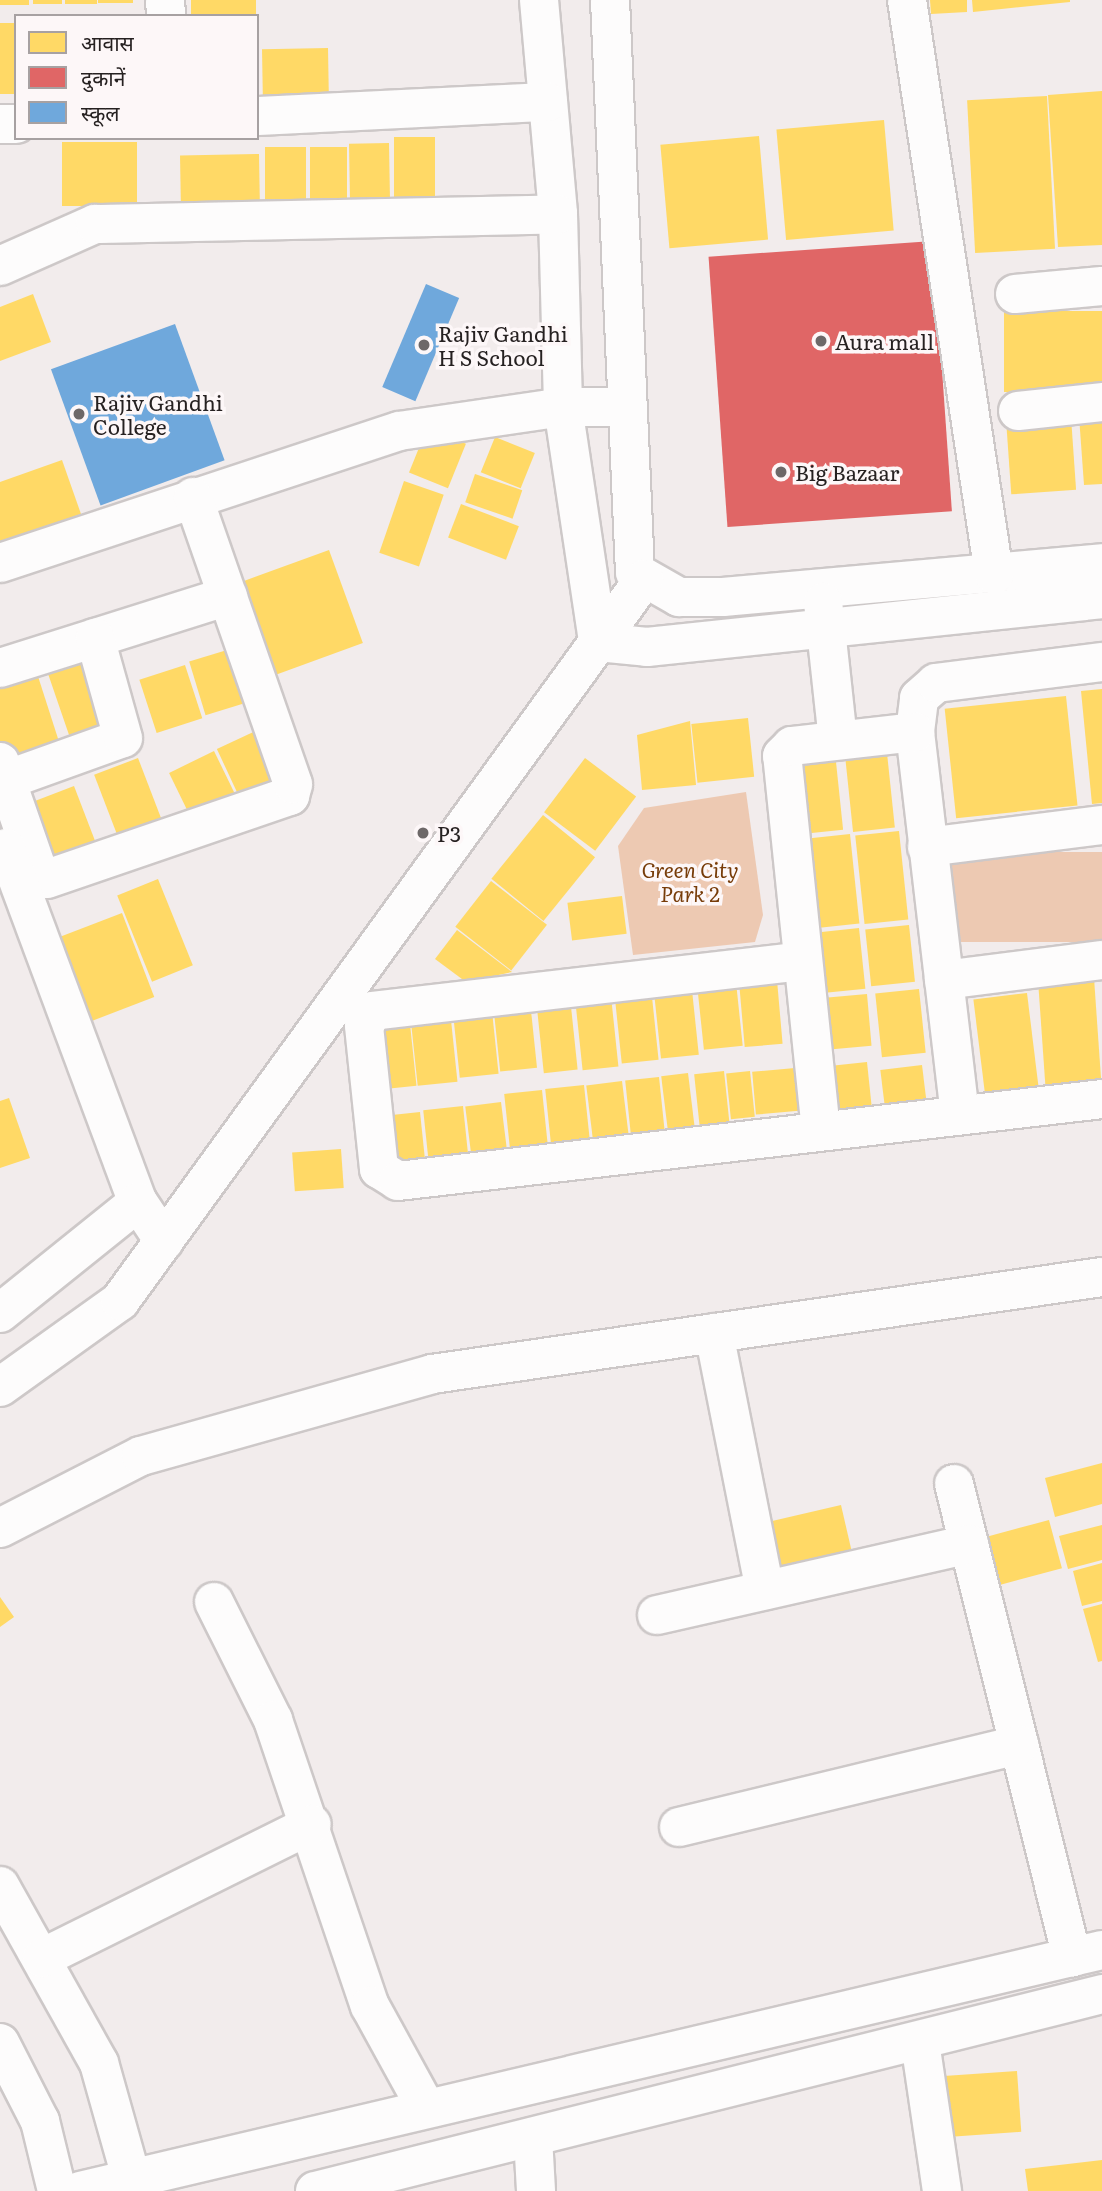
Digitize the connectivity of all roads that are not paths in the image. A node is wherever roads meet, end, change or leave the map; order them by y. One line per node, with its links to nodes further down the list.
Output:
1 (539, 0): 4 (street)
2 (610, 0): 12 (street)
3 (907, 0): 17 (street)
4 (548, 102): 5 (street); 6 (street)
5 (259, 116)
6 (558, 214): 7 (street); 11 (street)
7 (0, 267)
8 (1102, 286): 9 (street)
9 (1015, 294)
10 (1102, 402): 13 (street)
11 (563, 407): 12 (street); 14 (street); 24 (street)
12 (628, 407): 18 (street)
13 (1018, 411)
14 (193, 497): 15 (street); 20 (street)
15 (0, 563)
16 (1102, 563): 17 (street)
17 (994, 574): 19 (street)
18 (644, 579): 19 (street); 24 (street)
19 (821, 589): 22 (street)
20 (228, 596): 23 (street); 29 (street)
21 (1102, 599): 22 (street)
22 (826, 626): 24 (street); 28 (street)
23 (95, 638): 26 (street); 29 (street)
24 (598, 642): 40 (street)
25 (1102, 662): 27 (street)
26 (0, 668)
27 (915, 732): 28 (street); 32 (street)
28 (838, 739): 34 (street)
29 (3, 771)
30 (1102, 825): 32 (street)
31 (0, 833): 39 (street)
32 (927, 847): 35 (street)
33 (1102, 960): 35 (street)
34 (803, 961): 38 (street); 38 (street)
35 (944, 980): 37 (street)
36 (1102, 1099): 37 (street)
37 (960, 1115): 38 (street)
38 (821, 1131)
39 (138, 1202): 40 (street); 42 (street)
40 (164, 1241): 44 (street)
41 (1102, 1276): 43 (street)
42 (0, 1313)
43 (714, 1334): 46 (street); 48 (street)
44 (0, 1387)
45 (954, 1484): 47 (street)
46 (0, 1528)
47 (968, 1544): 48 (street); 51 (street)
48 (765, 1590): 50 (street)
49 (214, 1602): 52 (street)
50 (657, 1615)
51 (1019, 1745): 53 (street); 55 (street)
52 (312, 1824): 56 (street); 60 (street)
53 (679, 1827)
54 (0, 1886): 56 (street)
55 (1087, 1954): 60 (street)
56 (42, 1958): 62 (street)
57 (1102, 1994): 58 (street)
58 (920, 2042): 61 (street); 67 (street)
59 (0, 2043): 63 (street)
60 (426, 2108): 62 (street)
61 (533, 2137): 65 (street); 66 (street)
62 (134, 2183): 64 (street)
63 (57, 2191)
64 (79, 2191)
65 (315, 2191)
66 (536, 2191)
67 (942, 2191)

